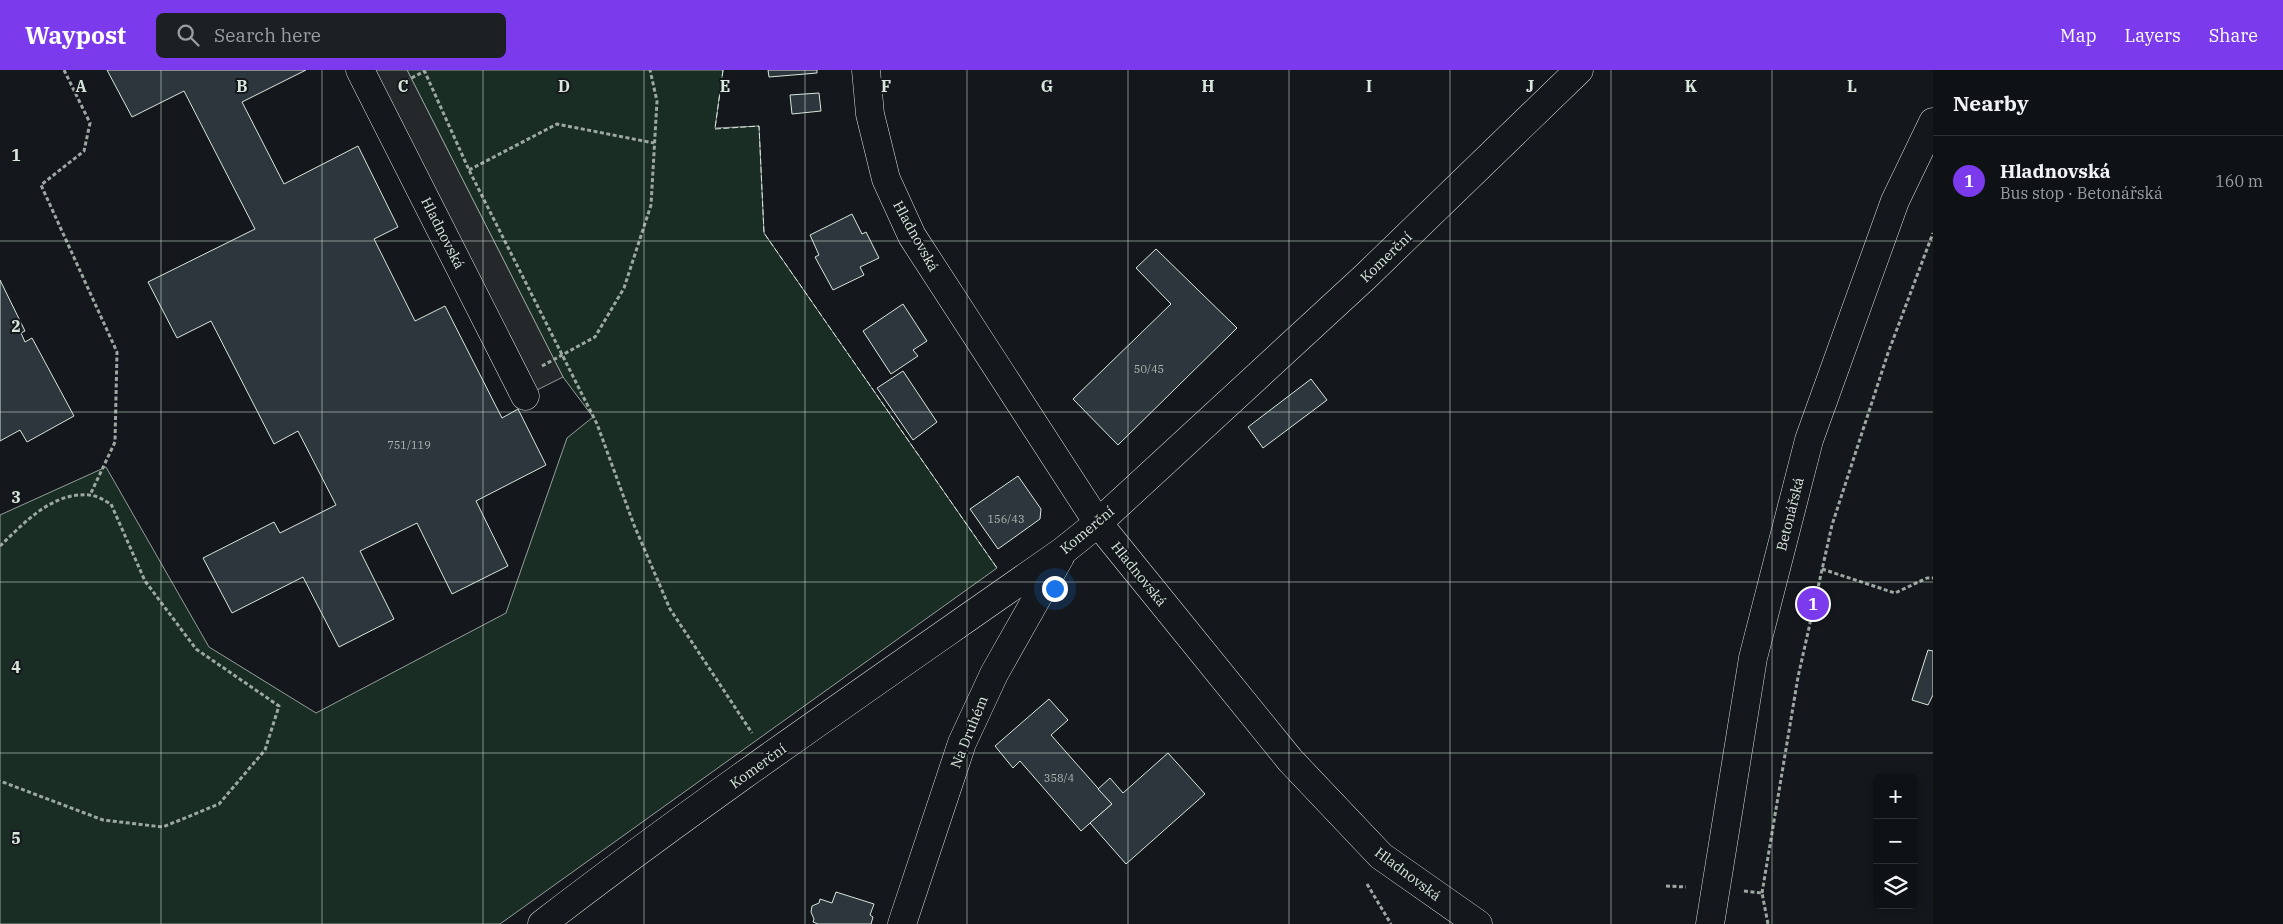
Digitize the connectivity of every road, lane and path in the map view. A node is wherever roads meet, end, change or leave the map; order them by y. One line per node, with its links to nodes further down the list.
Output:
1 (64, 70): 13 (path)
2 (360, 70): 12 (street, Hladnovská)
3 (424, 70): 9 (path)
4 (650, 70): 8 (path)
5 (866, 70): 14 (street, Hladnovská)
6 (1578, 70): 14 (street, Komerční)
7 (1933, 122): 25 (street, Betonářská)
8 (654, 143): 9 (path); 11 (path)
9 (469, 170): 11 (path)
10 (1933, 233): 17 (path)
11 (564, 354): 12 (path); 19 (path)
12 (521, 387)
13 (90, 495): 15 (path); 20 (path)
14 (1098, 523): 16 (street, Komerční); 24 (street, Hladnovská)
15 (0, 546)
16 (1063, 551): 19 (street, Komerční); 23 (street, Na Druhém)
17 (1822, 569): 18 (path); 21 (path)
18 (1933, 578)
19 (769, 759): 22 (street, Komerční)
20 (0, 781)
21 (1762, 893)
22 (542, 924)
23 (902, 924)
24 (1478, 924)
25 (1710, 924)

